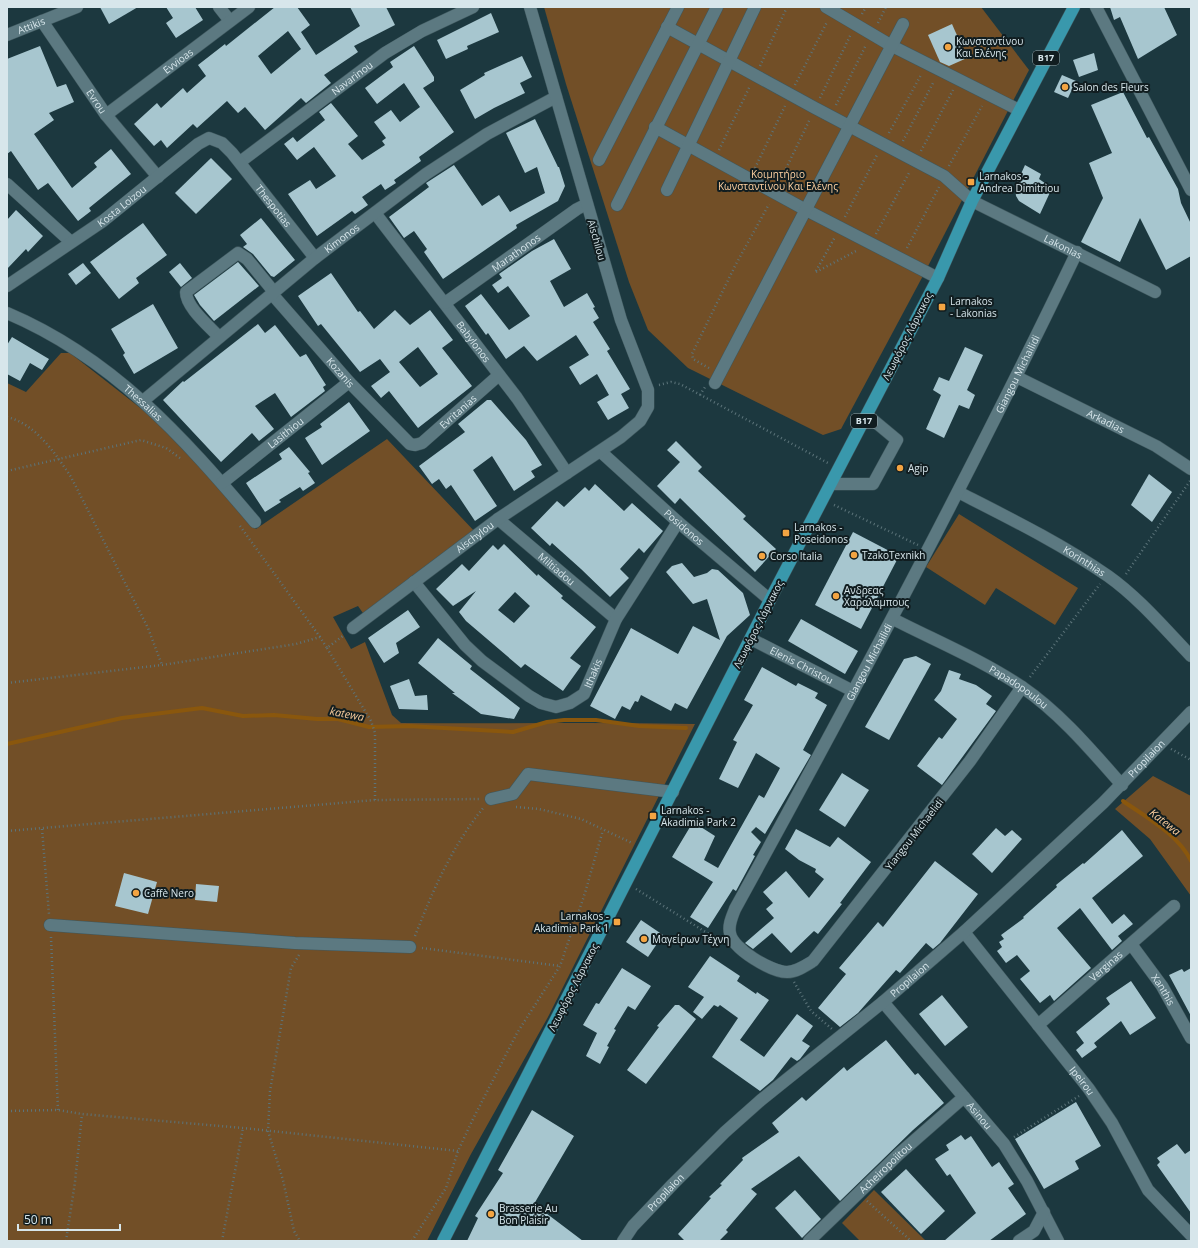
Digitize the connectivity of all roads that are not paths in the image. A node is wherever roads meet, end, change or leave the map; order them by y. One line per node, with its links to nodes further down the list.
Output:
1 (77, 7): 13 (street, Attikis)
2 (219, 7): 14 (street)
3 (249, 7): 14 (street, Evvioas)
4 (473, 7): 12 (street, Navarinou)
5 (530, 7): 21 (street, Aischilou)
6 (678, 7): 16 (street)
7 (717, 7): 18 (street)
8 (755, 7): 20 (street)
9 (826, 7): 19 (street)
10 (1074, 7): 22 (main road, Λεωφόρος Λάρνακος / B17)
11 (1096, 7): 32 (street)
12 (460, 10): 27 (street, Navarinou)
13 (42, 21): 17 (street, Attikis); 23 (street, Evrou)
14 (230, 21): 23 (street, Evvioas)
15 (903, 24): 19 (street)
16 (667, 27): 18 (street, Lakonias); 28 (street)
17 (7, 35)
18 (698, 44): 20 (street, Lakonias); 24 (street)
19 (892, 46): 22 (street); 25 (street)
20 (728, 60): 25 (street, Lakonias); 26 (street)
21 (556, 96): 34 (street, Aischilou); 37 (street, Kimonos)
22 (1019, 110): 33 (main road, Λεωφόρος Λάρνακος / B17)
23 (106, 115): 29 (street, Evrou)
24 (655, 127): 26 (street); 35 (street)
25 (850, 127): 33 (street, Lakonias); 36 (street)
26 (689, 145): 31 (street); 36 (street)
27 (236, 158): 29 (street, Kosta Loizou); 40 (street, Thespotias)
28 (599, 160)
29 (158, 177): 38 (street, Kosta Loizou)
30 (7, 184): 38 (street)
31 (667, 190)
32 (1191, 190)
33 (972, 201): 39 (street, Lakonias); 41 (main road, Λεωφόρος Λάρνακος / B17)
34 (587, 204): 45 (street, Marathonos); 55 (street, Aischilou)
35 (617, 205)
36 (806, 210): 41 (street); 51 (street)
37 (375, 213): 40 (street, Kimonos); 45 (street, Babylonos)
38 (71, 242): 42 (street, Kosta Loizou)
39 (1077, 252): 43 (street, Lakonias); 49 (street, Giangou Michailidi)
40 (315, 258): 44 (street, Kimonos)
41 (938, 278): 53 (main road, Λεωφόρος Λάρνακος / B17)
42 (7, 286)
43 (1155, 292)
44 (273, 293): 47 (street, Kimonos); 47 (street, Kozanis); 50 (street, Kozanis)
45 (445, 303): 48 (street, Babylonos)
46 (7, 314): 52 (street, Thessalias)
47 (219, 337): 52 (street, Kimonos)
48 (499, 374): 54 (street, Evritanias); 57 (street, Babylonos)
49 (1018, 377): 56 (street, Arkadias); 60 (street, Giangou Michailidi)
50 (349, 382): 54 (street, Kozanis); 58 (street, Lasithiou)
51 (715, 383)
52 (143, 400): 58 (street, Thessalias)
53 (867, 415): 59 (main road, Λεωφόρος Λάρνακος / B17); 59 (street)
54 (415, 446)
55 (601, 452): 57 (street, Aischylou); 63 (street, Posidonos)
56 (1191, 468)
57 (567, 473): 61 (street, Aischylou)
58 (222, 483): 62 (street, Thessalias)
59 (831, 484): 65 (main road, Λεωφόρος Λάρνακος / B17)
60 (958, 492): 67 (street, Giangou Michailidi); 70 (street, Korinthias)
61 (498, 519): 64 (street, Aischylou); 66 (street, Miltiadou)
62 (255, 522)
63 (678, 522): 65 (street, Posidonos); 66 (street, Ithakis)
64 (414, 582): 66 (street, Ithakis); 68 (street, Aischylou)
65 (770, 600): 69 (main road, Λεωφόρος Λάρνακος / B17)
66 (616, 619)
67 (893, 619): 71 (street, Papadopoulou); 72 (street, Giangou Michailidi)
68 (353, 628)
69 (750, 639): 72 (street, Elenis Christou); 75 (main road, Λεωφόρος Λάρνακος / B17)
70 (1191, 656)
71 (1022, 687): 74 (street, Papadopoulou); 80 (street, Yiangou Michaelidi)
72 (853, 691): 80 (street, Giangou Michailidi)
73 (1191, 712): 74 (street, Propilaion)
74 (1122, 785): 79 (street, Propilaion)
75 (673, 792): 76 (street); 89 (main road, Λεωφόρος Λάρνακος / B17)
76 (491, 799)
77 (1174, 906): 81 (street, Verginas)
78 (50, 926): 82 (street)
79 (964, 932): 83 (street, Propilaion); 84 (street, Ipeirou)
80 (731, 938)
81 (1132, 944): 84 (street, Verginas); 85 (street, Xanthis)
82 (410, 947)
83 (883, 1002): 86 (street, Asinou); 90 (street, Propilaion)
84 (1038, 1025): 88 (street, Ipeirou)
85 (1191, 1038)
86 (964, 1097): 87 (street, Asinou); 91 (street, Acheiropoiitou)
87 (1044, 1212): 92 (street); 93 (street, Asinou)
88 (1188, 1236)
89 (443, 1241)
90 (623, 1241)
91 (809, 1241)
92 (1019, 1241)
93 (1058, 1241)

